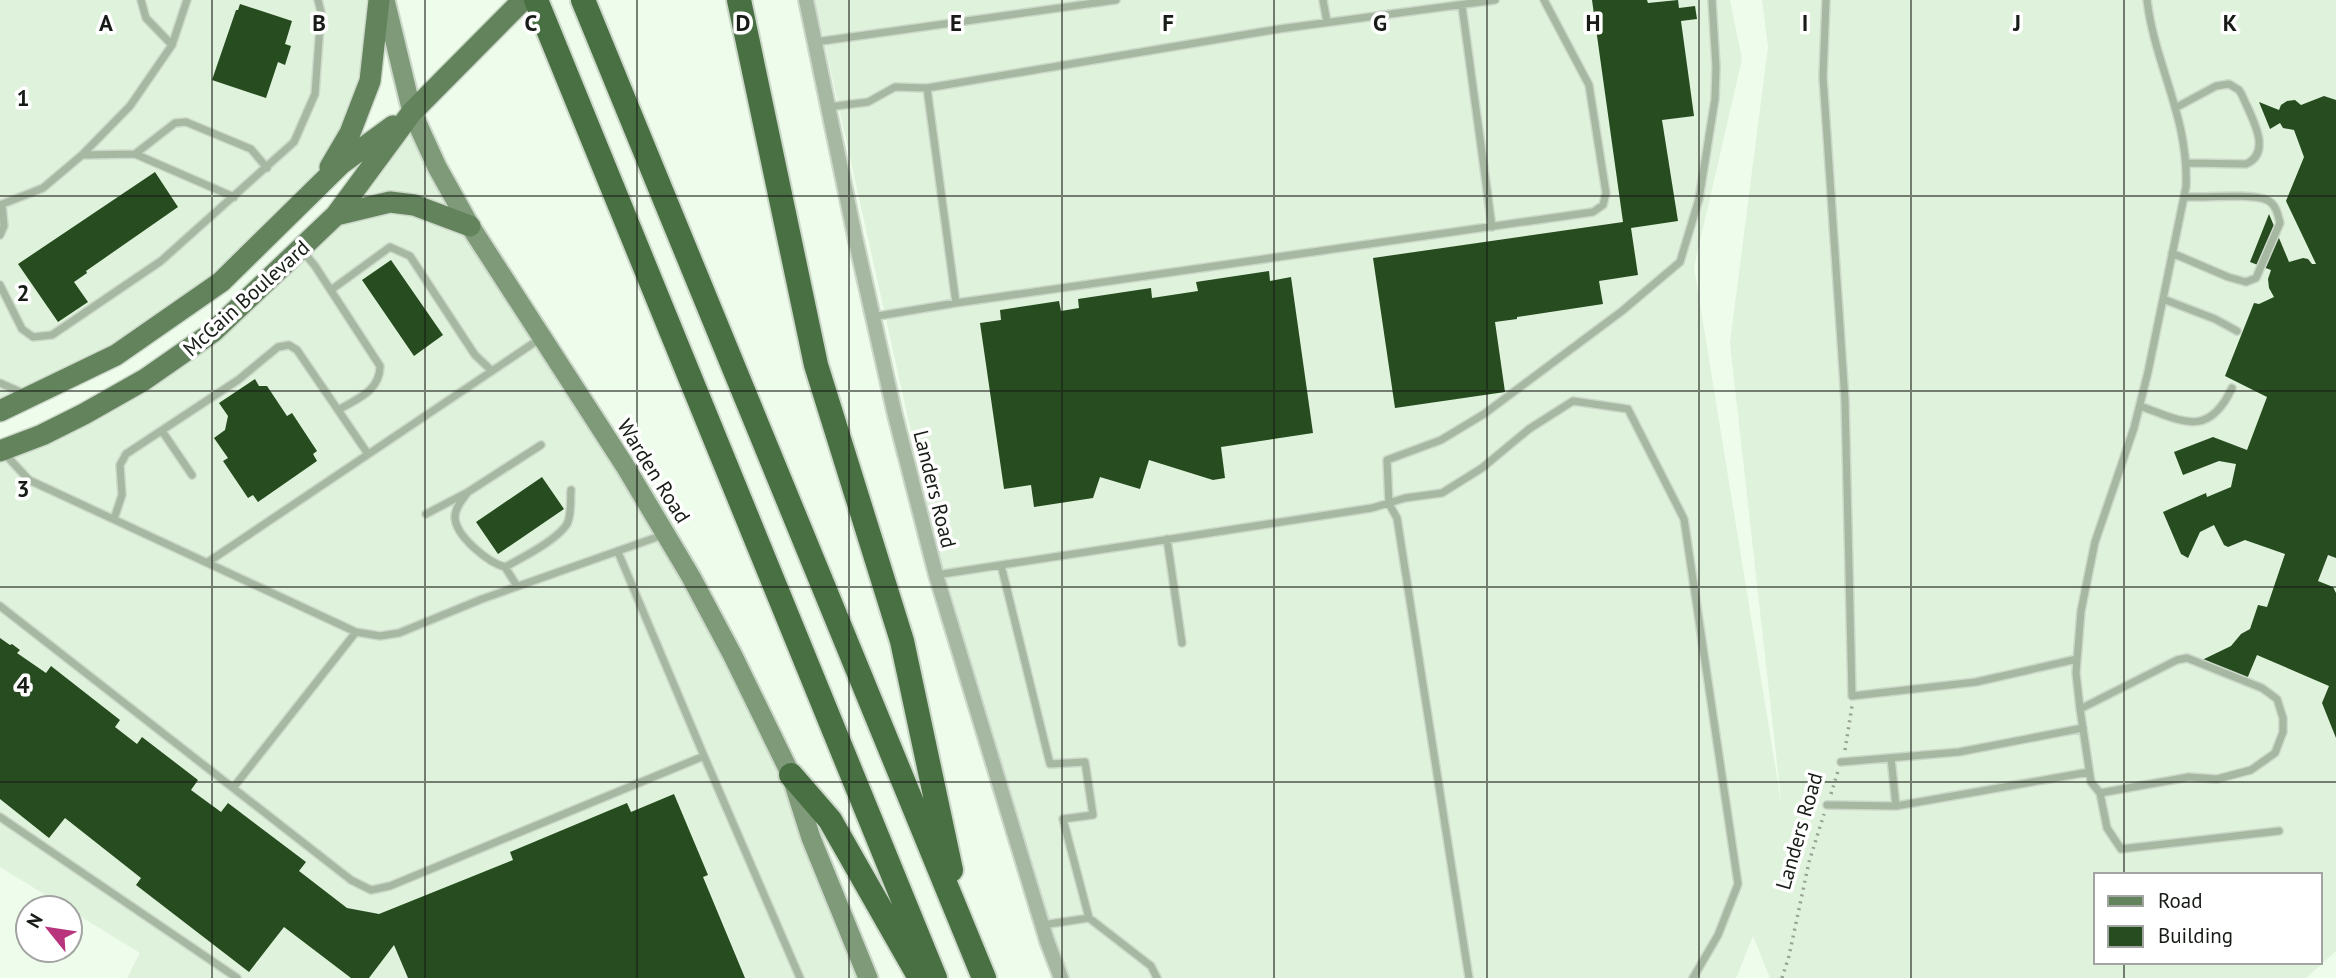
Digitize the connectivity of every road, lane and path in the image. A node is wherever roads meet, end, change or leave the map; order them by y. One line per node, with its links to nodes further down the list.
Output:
1 (141, 0): 21 (lane)
2 (187, 0): 21 (lane)
3 (318, 0): 29 (lane)
4 (379, 0): 30 (main road)
5 (385, 0): 25 (street, Warden Road)
6 (523, 0): 25 (main road, McCain Boulevard)
7 (536, 0): 97 (highway)
8 (583, 0): 91 (highway)
9 (739, 0): 91 (highway)
10 (806, 0): 20 (street, Landers Road)
11 (1116, 0): 20 (lane)
12 (1324, 0): 19 (lane)
13 (1495, 0): 18 (lane)
14 (1544, 0): 36 (lane)
15 (1712, 0): 61 (lane)
16 (1826, 0): 76 (lane)
17 (2147, 0): 24 (lane)
18 (1462, 6): 19 (lane); 36 (lane)
19 (1327, 22): 22 (lane)
20 (815, 42): 23 (street, Landers Road)
21 (172, 45): 27 (lane)
22 (927, 88): 23 (lane); 43 (lane)
23 (828, 107): 44 (street, Landers Road)
24 (2177, 107): 28 (lane); 28 (lane)
25 (412, 112): 30 (main road, McCain Boulevard); 34 (main road, McCain Boulevard); 35 (street, Warden Road)
26 (135, 154): 27 (lane); 29 (lane); 31 (lane)
27 (82, 155): 33 (lane)
28 (2188, 163): 32 (lane)
29 (267, 168): 31 (lane)
30 (319, 184): 50 (main road, McCain Boulevard)
31 (233, 197): 40 (lane)
32 (2184, 197): 39 (lane); 39 (lane)
33 (1, 205): 37 (lane)
34 (336, 215): 35 (main road); 38 (main road, McCain Boulevard)
35 (470, 226): 46 (street, Warden Road)
36 (1492, 227): 43 (lane)
37 (0, 235)
38 (301, 249): 41 (lane); 56 (main road, McCain Boulevard)
39 (2172, 253): 42 (lane)
40 (0, 285)
41 (331, 290): 47 (lane); 52 (lane)
42 (2163, 299): 45 (lane); 51 (lane)
43 (956, 303): 44 (lane)
44 (872, 317): 70 (street, Landers Road)
45 (2236, 331)
46 (542, 337): 47 (lane); 64 (street, Warden Road)
47 (492, 371): 57 (lane)
48 (0, 383): 50 (lane)
49 (2232, 388): 51 (lane)
50 (33, 396): 53 (main road, McCain Boulevard)
51 (2140, 405): 75 (lane)
52 (338, 410): 54 (lane); 57 (lane)
53 (0, 411)
54 (162, 431): 58 (lane); 63 (lane)
55 (541, 445): 60 (lane)
56 (0, 450): 63 (lane)
57 (368, 454): 67 (lane)
58 (192, 475)
59 (570, 490): 69 (lane)
60 (468, 492): 62 (lane); 69 (lane)
61 (1389, 504): 65 (lane); 101 (lane); 102 (lane)
62 (426, 514)
63 (114, 519): 67 (lane)
64 (667, 533): 66 (lane); 83 (street, Warden Road)
65 (1167, 540): 68 (lane); 74 (lane)
66 (618, 552): 71 (lane); 79 (lane)
67 (208, 562): 73 (lane)
68 (1001, 565): 70 (lane); 90 (lane)
69 (505, 567): 71 (lane)
70 (936, 575): 92 (street, Landers Road)
71 (517, 586): 73 (lane)
72 (0, 606): 84 (lane)
73 (356, 632): 84 (lane)
74 (1182, 643)
75 (2077, 659): 76 (lane); 77 (lane)
76 (1852, 696): 81 (path, Landers Road)
77 (2080, 709): 78 (lane); 85 (lane)
78 (2083, 728): 80 (lane); 82 (lane)
79 (704, 756): 84 (lane); 94 (lane)
80 (1891, 758): 81 (lane); 87 (lane)
81 (1841, 762): 86 (path, Landers Road)
82 (2089, 772): 85 (lane); 87 (lane)
83 (791, 775): 95 (street, Warden Road); 96 (highway)
84 (233, 788)
85 (2100, 793): 89 (lane)
86 (1827, 805): 87 (lane); 103 (path, Landers Road)
87 (1896, 806)
88 (0, 817): 93 (lane)
89 (2279, 831)
90 (1089, 918): 92 (lane); 100 (lane)
91 (963, 925): 98 (highway)
92 (1042, 925): 99 (street, Landers Road)
93 (237, 978)
94 (800, 978)
95 (867, 978)
96 (920, 978)
97 (935, 978)
98 (984, 978)
99 (1061, 978)
100 (1157, 978)
101 (1469, 978)
102 (1693, 978)
103 (1782, 978)

